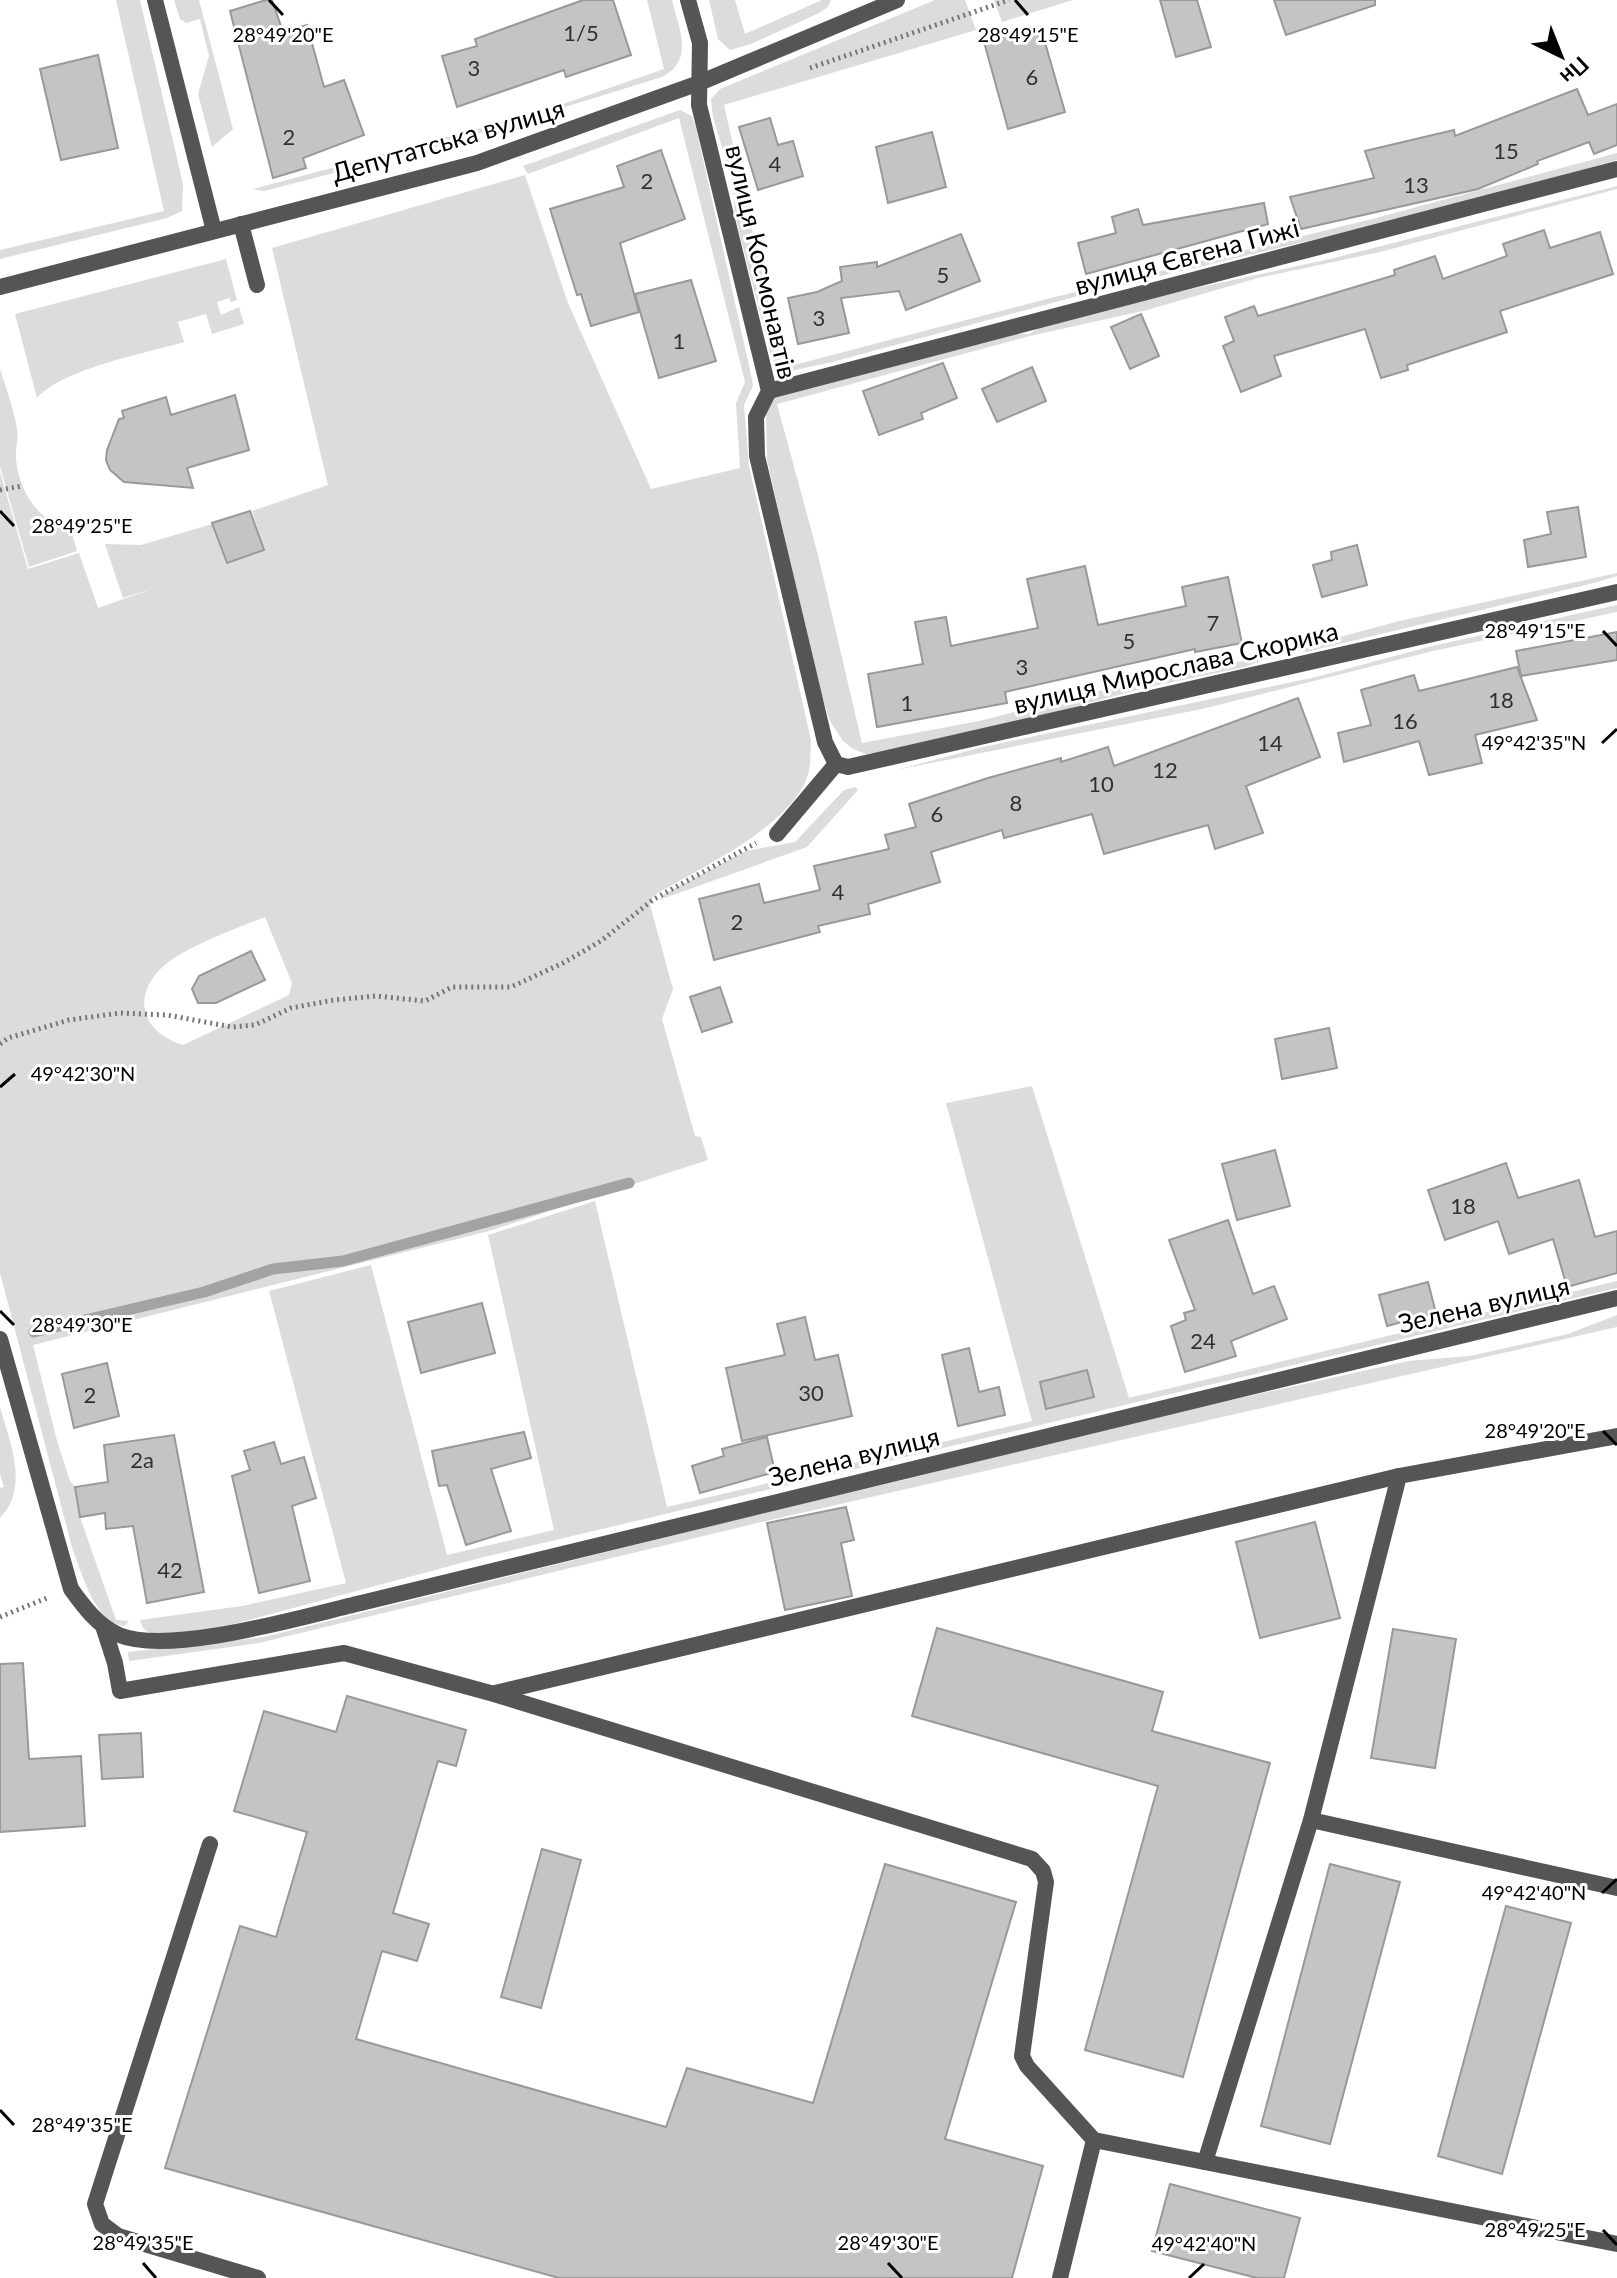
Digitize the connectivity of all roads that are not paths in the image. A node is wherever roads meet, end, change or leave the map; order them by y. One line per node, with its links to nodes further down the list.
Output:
1 (155, 0): 7 (street)
2 (688, 0): 4 (street, вулиця Космонавтів)
3 (897, 0): 4 (street, Депутатська вулиця)
4 (699, 83): 6 (street, Депутатська вулиця); 10 (street, вулиця Космонавтів)
5 (1617, 169): 10 (street, вулиця Євгена Гижі)
6 (241, 224): 7 (street, Депутатська вулиця); 8 (street)
7 (214, 231): 9 (street, Депутатська вулиця)
8 (257, 285)
9 (0, 287)
10 (769, 391): 12 (street, вулиця Космонавтів)
11 (1617, 592): 12 (street, вулиця Мирослава Скорика)
12 (836, 764): 13 (street)
13 (777, 834)
14 (1617, 1298): 18 (street, Зелена вулиця)
15 (0, 1339): 18 (street)
16 (1617, 1436): 17 (street)
17 (1399, 1476): 19 (street); 20 (street)
18 (103, 1626): 19 (street)
19 (494, 1694): 23 (street)
20 (1311, 1820): 22 (street); 24 (street)
21 (210, 1844): 26 (street)
22 (1617, 1888)
23 (1094, 2140): 24 (street); 27 (street)
24 (1205, 2162): 25 (street)
25 (1617, 2244)
26 (258, 2278)
27 (1060, 2278)

